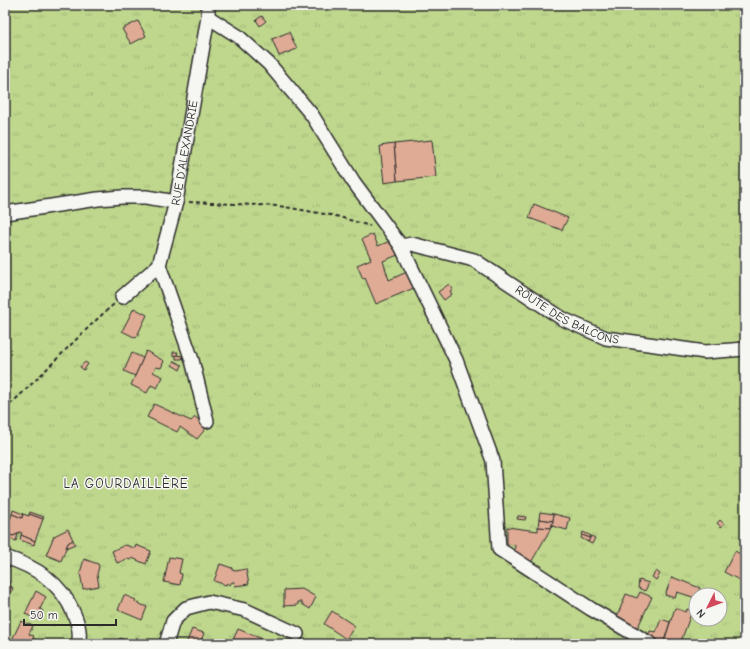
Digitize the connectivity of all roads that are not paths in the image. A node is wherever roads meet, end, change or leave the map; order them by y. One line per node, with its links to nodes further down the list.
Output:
1 (208, 11): 2 (street, RUE D’ALEXANDRIE); 4 (street)
2 (176, 202): 3 (street, RUE D’ALEXANDRIE); 5 (street)
3 (5, 213)
4 (401, 246): 7 (street, ROUTE DES BALCONS); 13 (street)
5 (159, 265): 6 (street); 8 (street)
6 (122, 297)
7 (745, 349)
8 (207, 421)
9 (5, 557): 11 (street)
10 (297, 634): 12 (street)
11 (78, 644)
12 (166, 644)
13 (651, 644)

